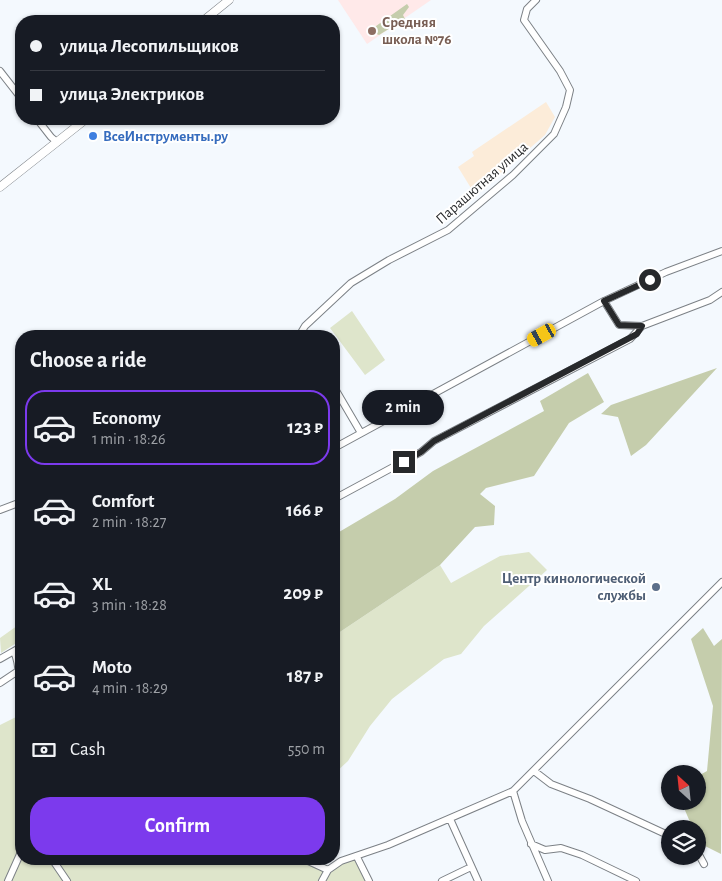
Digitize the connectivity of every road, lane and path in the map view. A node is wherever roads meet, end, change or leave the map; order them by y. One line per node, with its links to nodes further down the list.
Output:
1 (229, 0): 3 (main road)
2 (536, 0): 14 (street, Парашютная улица)
3 (210, 15)
4 (0, 70): 5 (street)
5 (15, 90)
6 (41, 125): 8 (street)
7 (78, 125): 8 (main road)
8 (57, 142): 9 (main road)
9 (0, 187)
10 (722, 251): 12 (street)
11 (722, 292): 13 (street)
12 (604, 301): 13 (street); 16 (street)
13 (642, 326): 18 (street)
14 (303, 330)
15 (340, 398): 16 (street)
16 (361, 433): 17 (street)
17 (340, 445)
18 (340, 496)
19 (15, 504): 20 (street)
20 (0, 510)
21 (722, 582): 27 (street)
22 (14, 652): 23 (street); 24 (street)
23 (15, 655)
24 (0, 659)
25 (15, 673): 26 (street)
26 (0, 683)
27 (534, 770): 28 (street); 30 (street)
28 (513, 791): 29 (street); 31 (street)
29 (450, 819): 32 (street); 38 (street)
30 (661, 832)
31 (531, 844): 46 (street); 47 (street)
32 (357, 857): 33 (street); 43 (street)
33 (340, 862)
34 (15, 865): 40 (street)
35 (56, 865): 41 (street)
36 (317, 865): 39 (street)
37 (335, 865): 39 (street)
38 (471, 867): 44 (street); 45 (street)
39 (328, 870): 42 (street)
40 (8, 881)
41 (67, 881)
42 (322, 881)
43 (368, 881)
44 (442, 881)
45 (478, 881)
46 (548, 881)
47 (636, 881)

